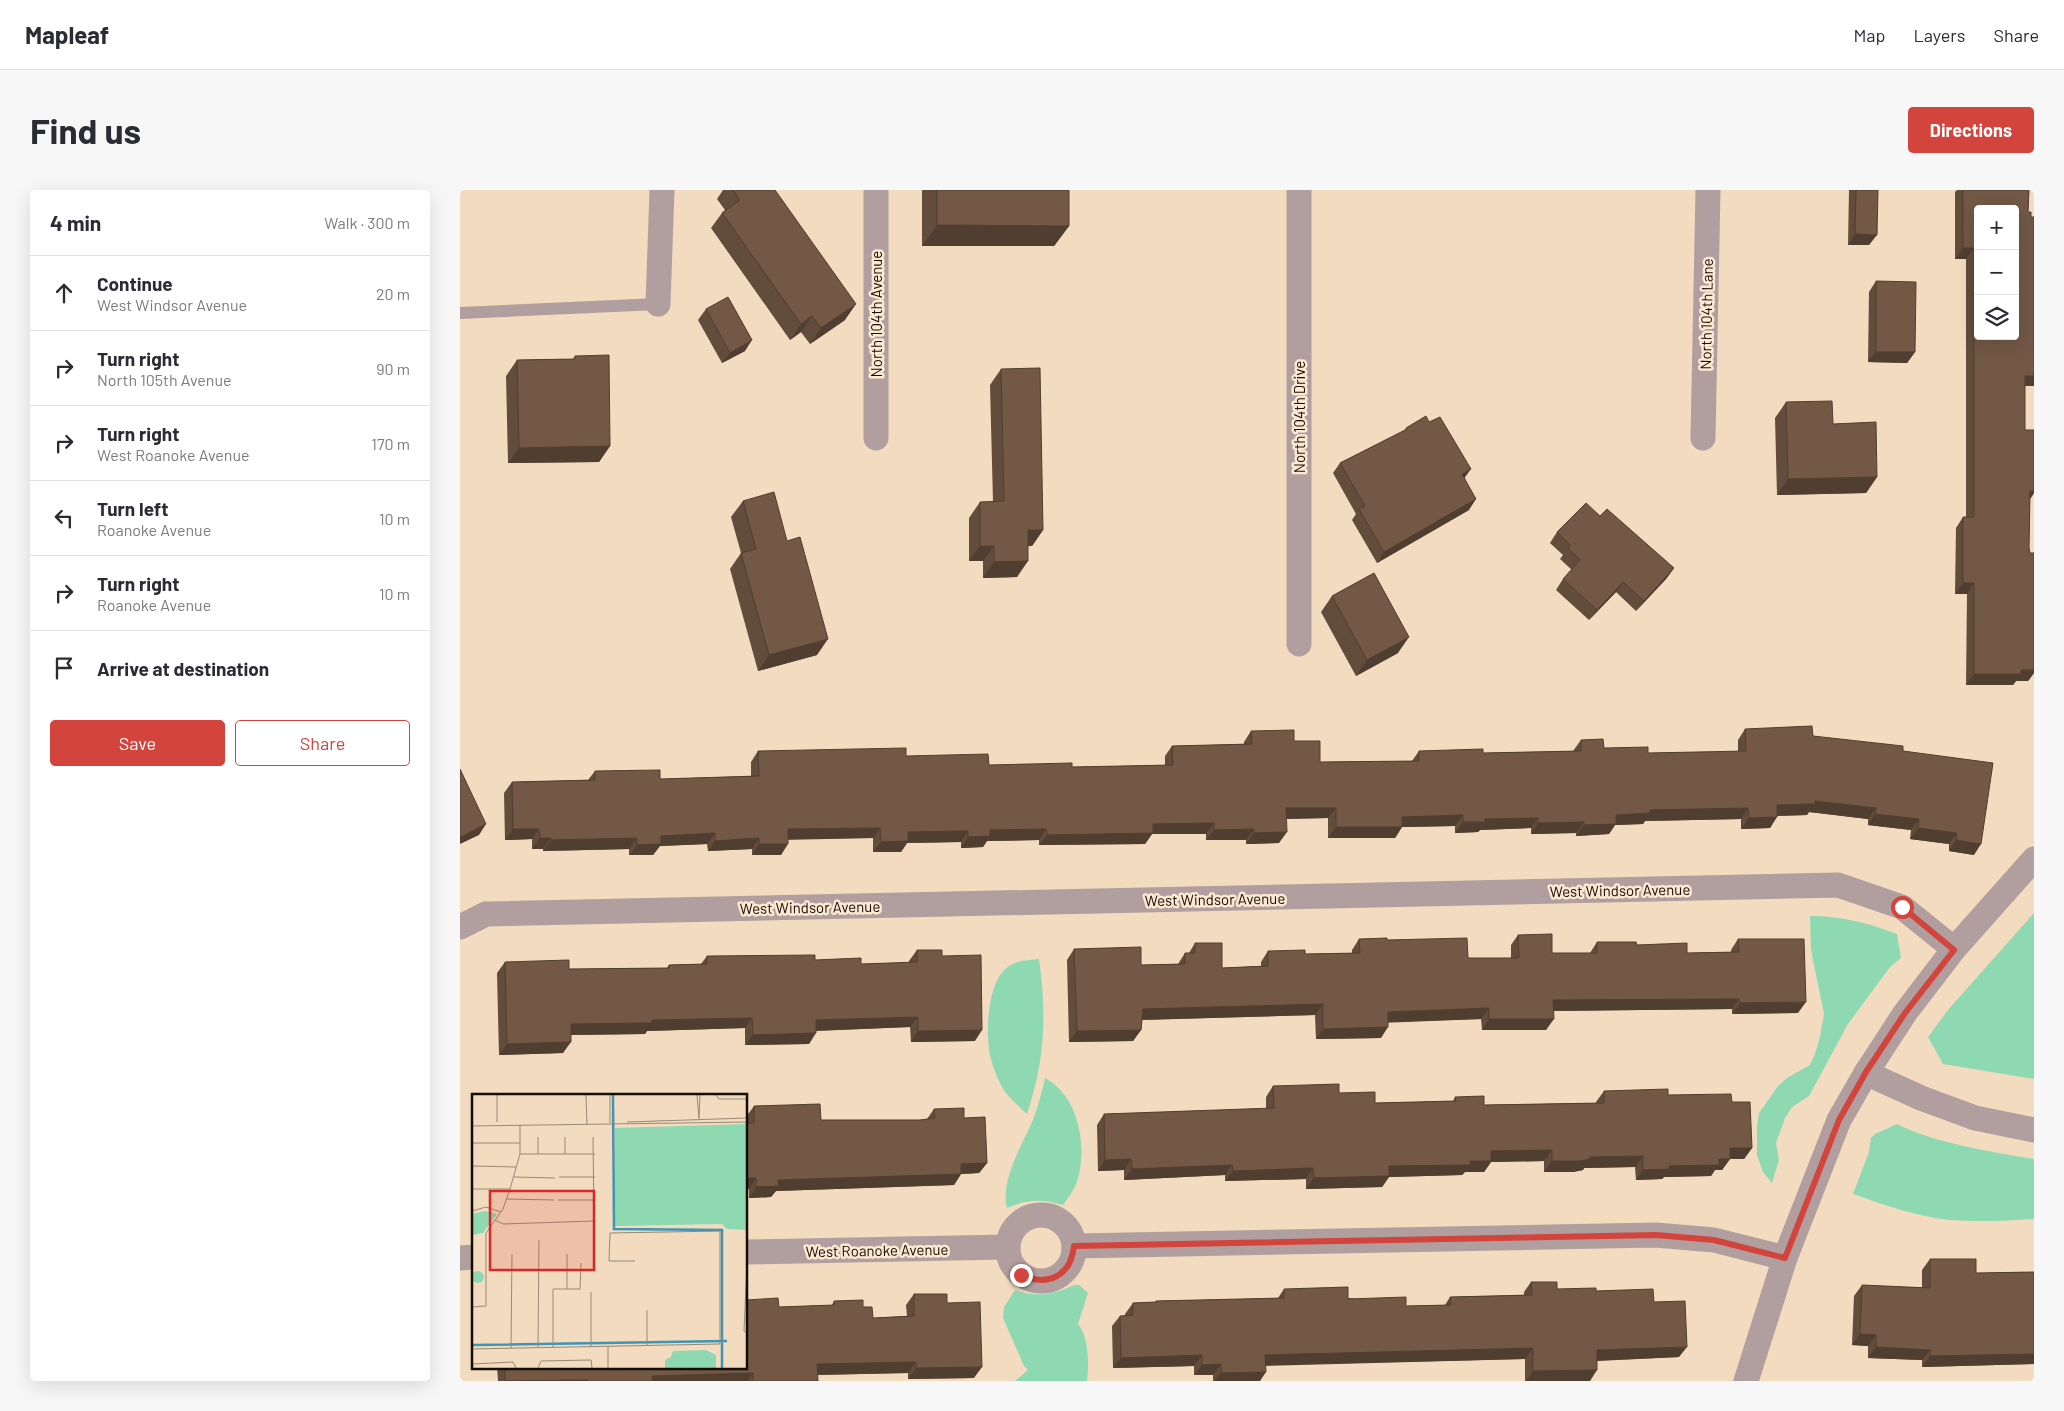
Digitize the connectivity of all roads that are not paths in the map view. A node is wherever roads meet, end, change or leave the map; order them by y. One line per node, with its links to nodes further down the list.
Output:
1 (662, 190): 5 (street)
2 (876, 190): 7 (street, North 104th Avenue)
3 (1300, 190): 9 (street, North 104th Drive)
4 (1708, 190): 8 (street, North 104th Lane)
5 (658, 304): 6 (lane)
6 (460, 313)
7 (876, 438)
8 (1703, 438)
9 (1299, 644)
10 (2034, 858): 12 (street)
11 (460, 927): 12 (street, West Windsor Avenue)
12 (1954, 950): 13 (street)
13 (1866, 1072): 14 (street); 18 (street)
14 (2034, 1130)
15 (1074, 1246): 16 (street); 16 (street); 18 (street)
16 (1007, 1247): 17 (street, West Roanoke Avenue)
17 (748, 1252)
18 (1785, 1258): 19 (street)
19 (1746, 1381)

